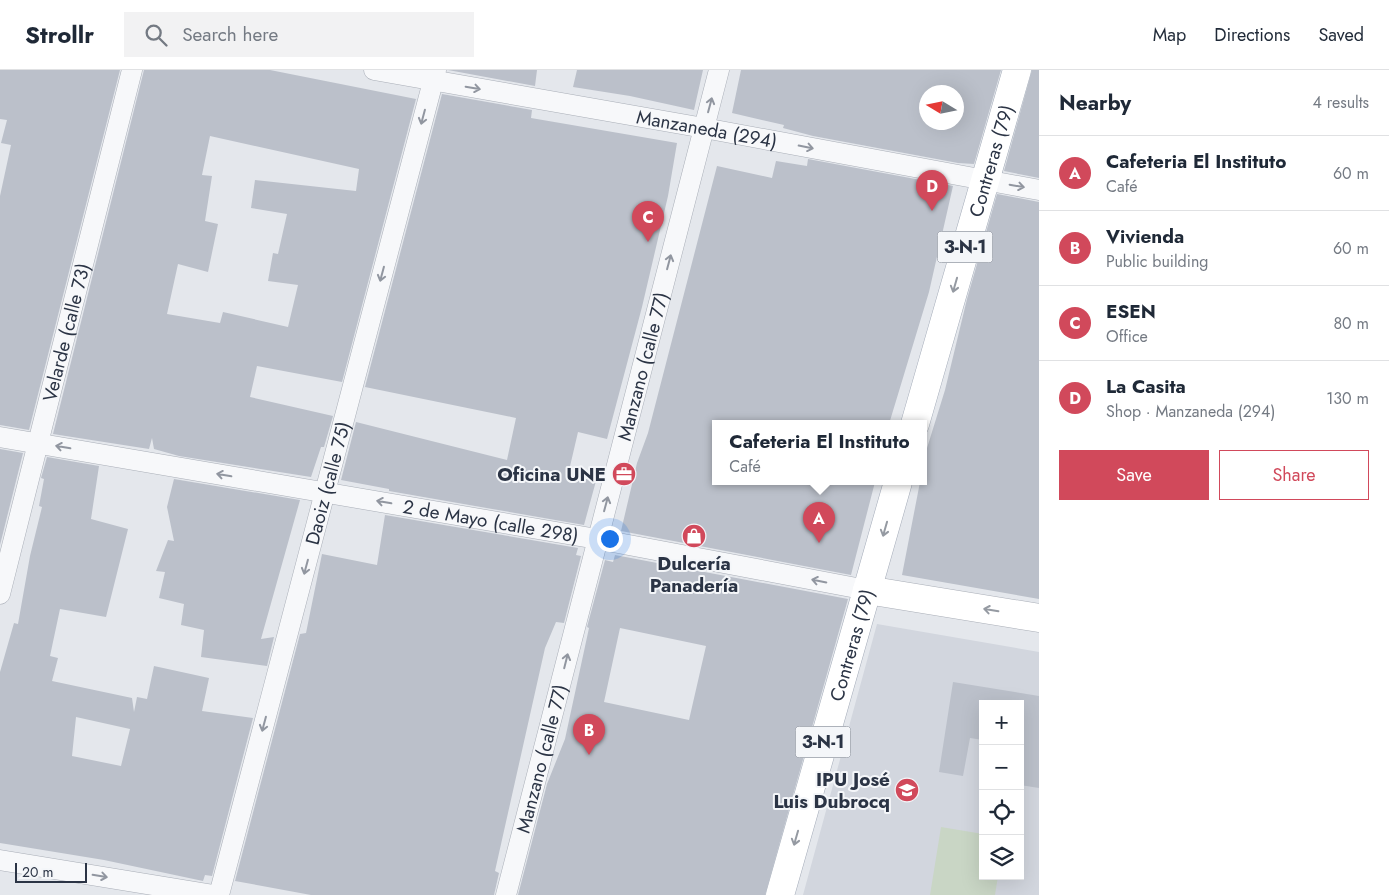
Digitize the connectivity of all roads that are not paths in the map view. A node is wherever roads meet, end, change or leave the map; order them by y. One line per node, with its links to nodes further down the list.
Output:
1 (132, 70): 11 (street, Velarde (calle 73))
2 (374, 70): 5 (street, Manzaneda (294))
3 (719, 70): 6 (street, Manzano (calle 77), one-way to 3)
4 (1016, 70): 7 (main road, Contreras (79) / 3-N-1)
5 (434, 76): 6 (street, Manzaneda (294), one-way to 6); 13 (street, Daoiz (calle 75), one-way to 13)
6 (704, 128): 7 (street, Manzaneda (294), one-way to 7); 14 (street, Manzano (calle 77), one-way to 6)
7 (984, 180): 8 (street, Manzaneda (294), one-way to 8); 9 (main road, Contreras (79) / 3-N-1, one-way to 9)
8 (1039, 190)
9 (916, 420)
10 (0, 437): 11 (street, 2 de Mayo (calle 298))
11 (39, 443): 13 (street, 2 de Mayo (calle 298), one-way to 11); 16 (street, Velarde (calle 73))
12 (897, 485): 15 (main road, Contreras (79) / 3-N-1, one-way to 15)
13 (325, 492): 14 (street, 2 de Mayo (calle 298), one-way to 13); 20 (street, Daoiz (calle 75), one-way to 20)
14 (597, 539): 15 (street, 2 de Mayo (calle 298), one-way to 14); 21 (street, Manzano (calle 77), one-way to 14)
15 (867, 590): 17 (main road, 2 de Mayo (calle 298), one-way to 15); 22 (main road, Contreras (79) / 3-N-1, one-way to 22)
16 (0, 594)
17 (1039, 618)
18 (0, 860): 19 (street, one-way to 19)
19 (214, 895)
20 (219, 895)
21 (506, 895)
22 (780, 895)

